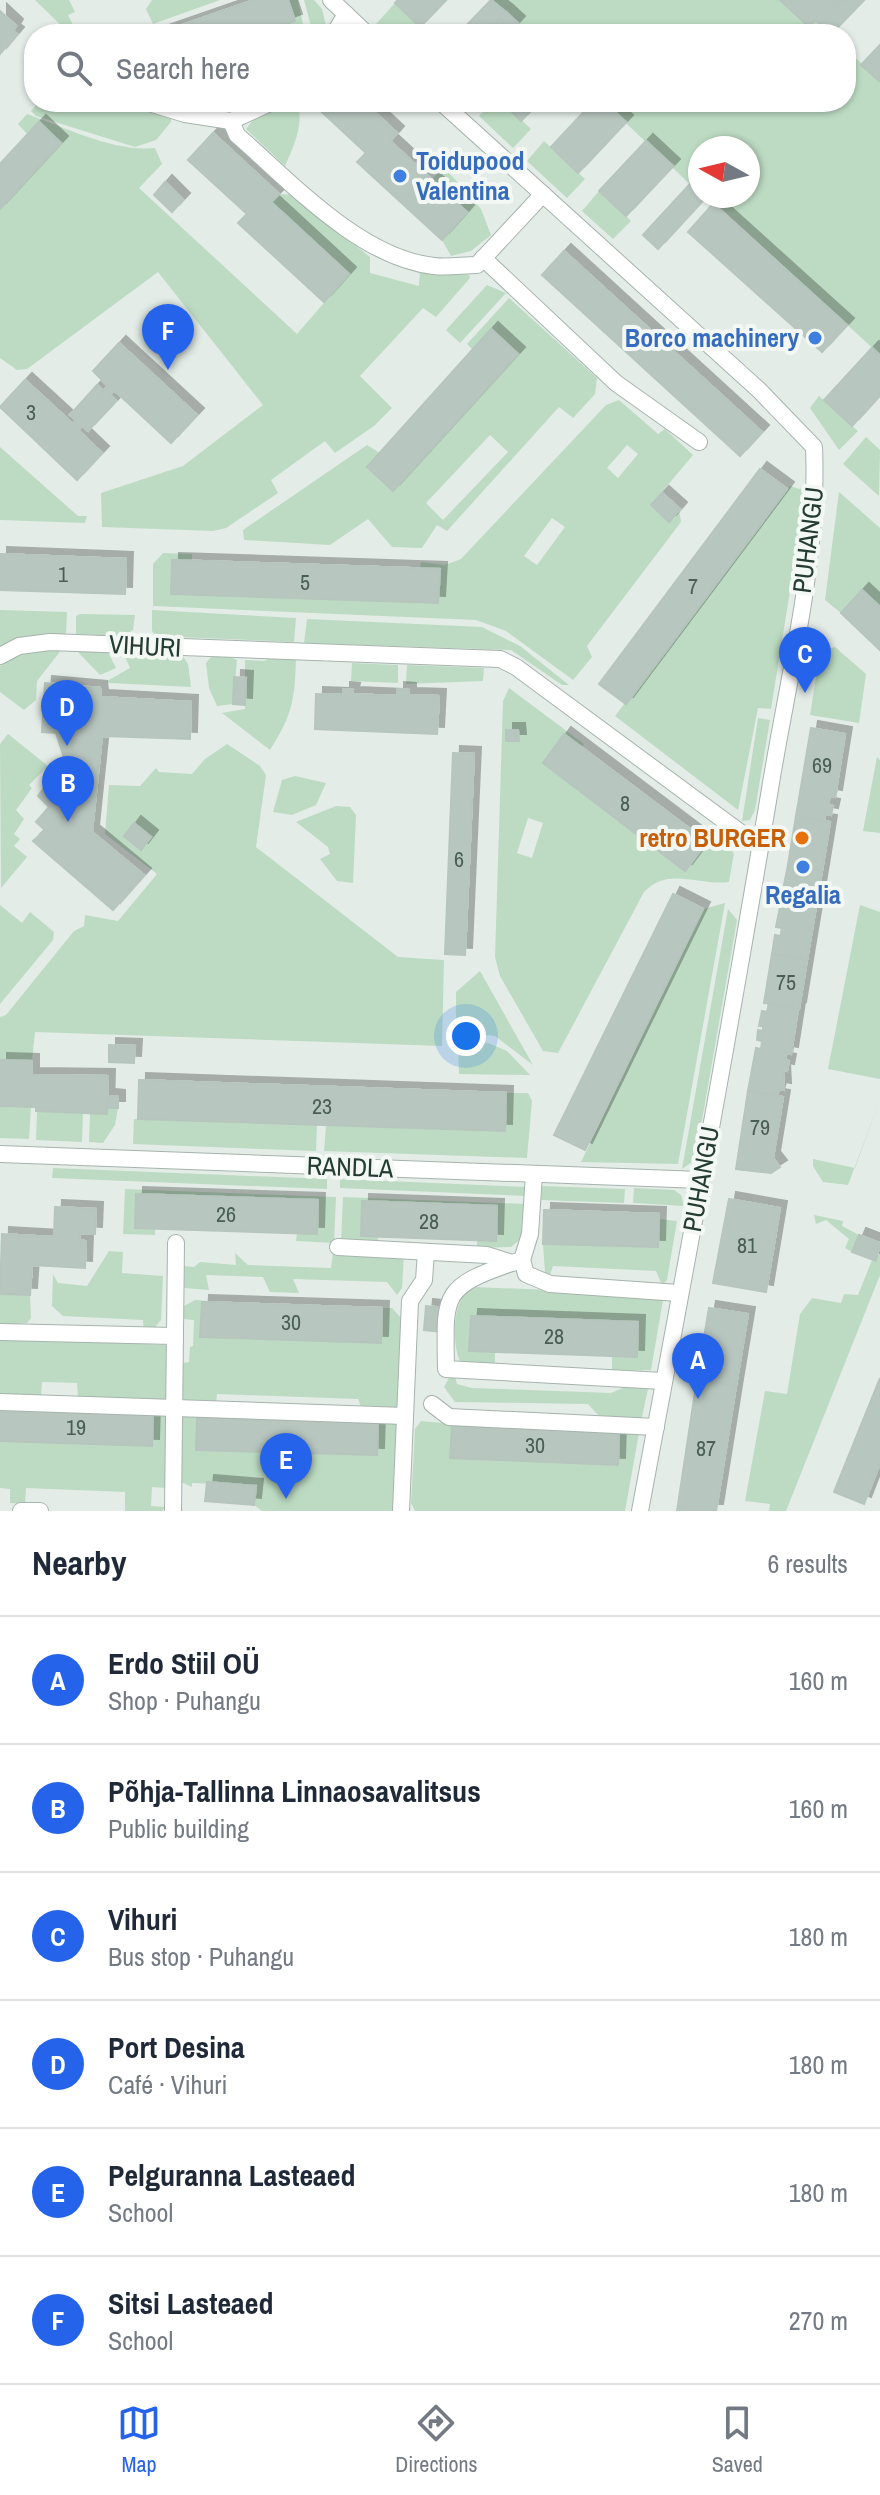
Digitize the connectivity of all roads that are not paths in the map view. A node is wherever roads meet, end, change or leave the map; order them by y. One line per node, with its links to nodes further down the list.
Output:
1 (331, 0): 2 (street)
2 (346, 14): 3 (street); 4 (street)
3 (340, 24)
4 (356, 24)
5 (178, 112): 8 (street)
6 (250, 112): 8 (street)
7 (452, 112): 9 (street, PUHANGU)
8 (231, 121): 10 (street)
9 (543, 194): 10 (street); 13 (street, PUHANGU)
10 (483, 258): 11 (street)
11 (699, 442)
12 (0, 656): 13 (street, VIHURI)
13 (760, 847): 16 (street, PUHANGU)
14 (0, 1154): 15 (street, RANDLA)
15 (534, 1174): 16 (street, RANDLA); 20 (street)
16 (701, 1180): 21 (street, PUHANGU)
17 (176, 1243): 23 (street)
18 (338, 1247): 19 (street)
19 (426, 1252): 20 (street); 28 (street)
20 (517, 1262): 21 (street); 24 (street)
21 (679, 1293): 24 (street, PUHANGU)
22 (0, 1332): 23 (street)
23 (174, 1336): 27 (street)
24 (663, 1381): 29 (street, PUHANGU)
25 (0, 1402): 27 (street)
26 (432, 1404): 29 (street)
27 (175, 1406): 28 (street); 32 (street)
28 (405, 1416): 33 (street)
29 (656, 1427): 34 (street, PUHANGU)
30 (21, 1511): 31 (street)
31 (40, 1511)
32 (173, 1511)
33 (401, 1511)
34 (640, 1511)

